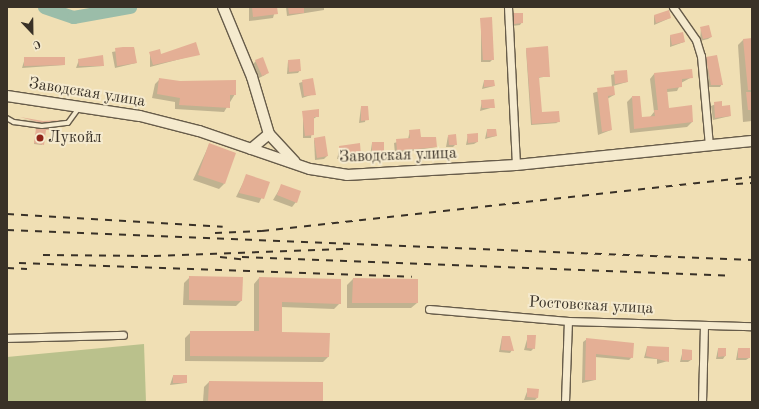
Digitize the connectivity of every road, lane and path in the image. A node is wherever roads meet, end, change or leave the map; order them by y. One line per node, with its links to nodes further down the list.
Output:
1 (223, 7): 7 (main road)
2 (508, 7): 12 (street)
3 (673, 7): 9 (street)
4 (7, 96): 5 (main road, Заводская улица)
5 (82, 105): 6 (lane); 10 (main road, Заводская улица)
6 (7, 118)
7 (269, 134): 10 (main road); 11 (main road)
8 (752, 141): 9 (main road, Заводская улица)
9 (709, 146): 12 (main road, Заводская улица)
10 (251, 149): 11 (main road, Заводская улица)
11 (298, 165): 12 (main road, Заводская улица)
12 (516, 165)
13 (429, 309): 14 (street, Ростовская улица)
14 (568, 321): 15 (street, Ростовская улица); 19 (street)
15 (704, 325): 16 (street, Ростовская улица); 20 (street)
16 (752, 326)
17 (122, 335): 18 (street)
18 (7, 338)
19 (565, 402)
20 (702, 402)

